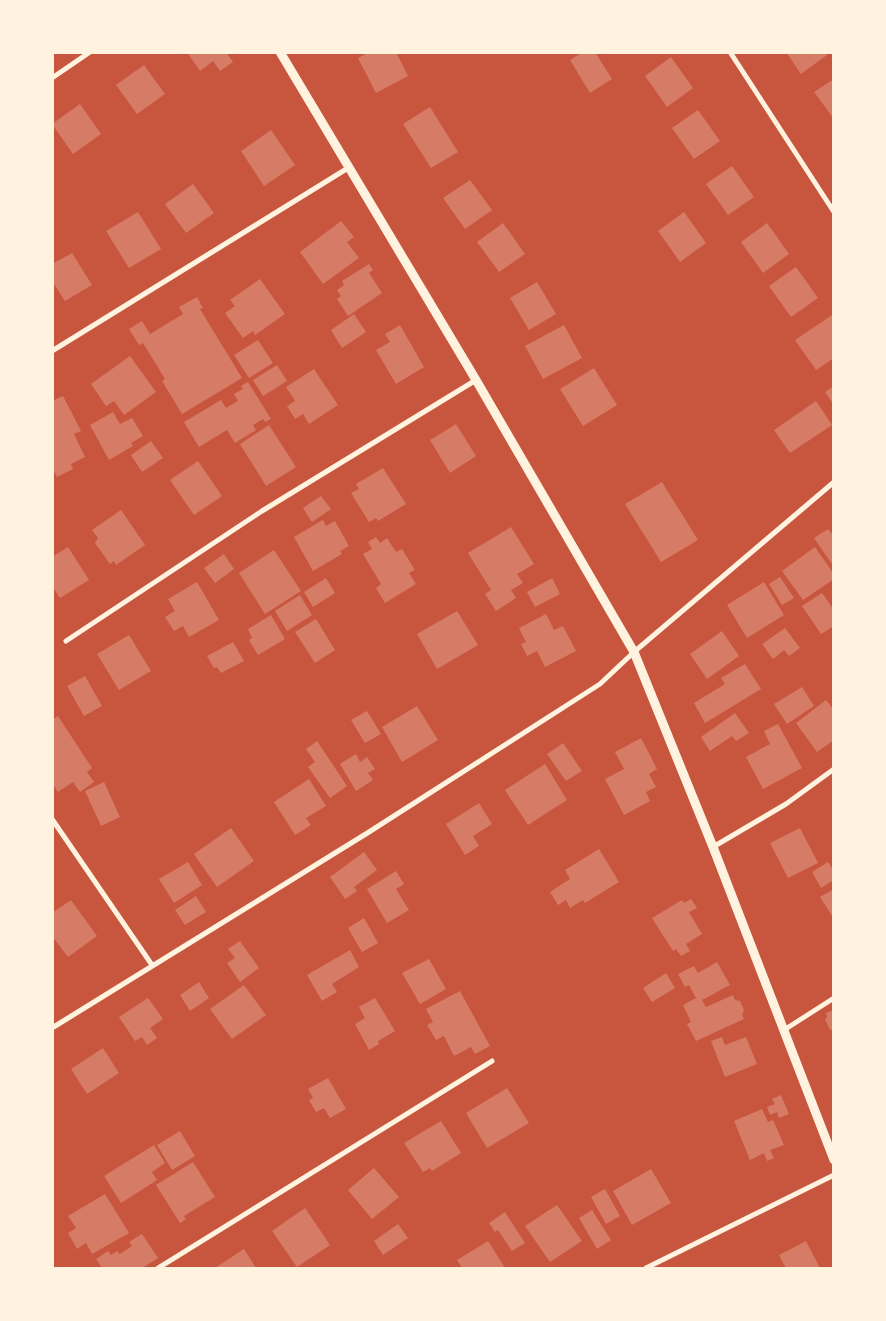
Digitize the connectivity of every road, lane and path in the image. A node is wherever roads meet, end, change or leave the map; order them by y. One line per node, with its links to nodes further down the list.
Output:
1 (90, 52): 4 (street)
2 (280, 52): 5 (street)
3 (730, 52): 6 (street)
4 (52, 78)
5 (348, 168): 7 (street); 8 (street)
6 (834, 212)
7 (52, 351)
8 (476, 380): 10 (street); 11 (street)
9 (834, 482): 11 (street)
10 (66, 640)
11 (634, 652): 14 (street); 15 (street)
12 (834, 769): 14 (street)
13 (52, 819): 15 (street)
14 (714, 847): 18 (street)
15 (152, 965): 17 (street)
16 (834, 998): 18 (street)
17 (52, 1028)
18 (784, 1030): 20 (street)
19 (492, 1061): 22 (street)
20 (834, 1160)
21 (834, 1175): 23 (street)
22 (158, 1268)
23 (646, 1268)

